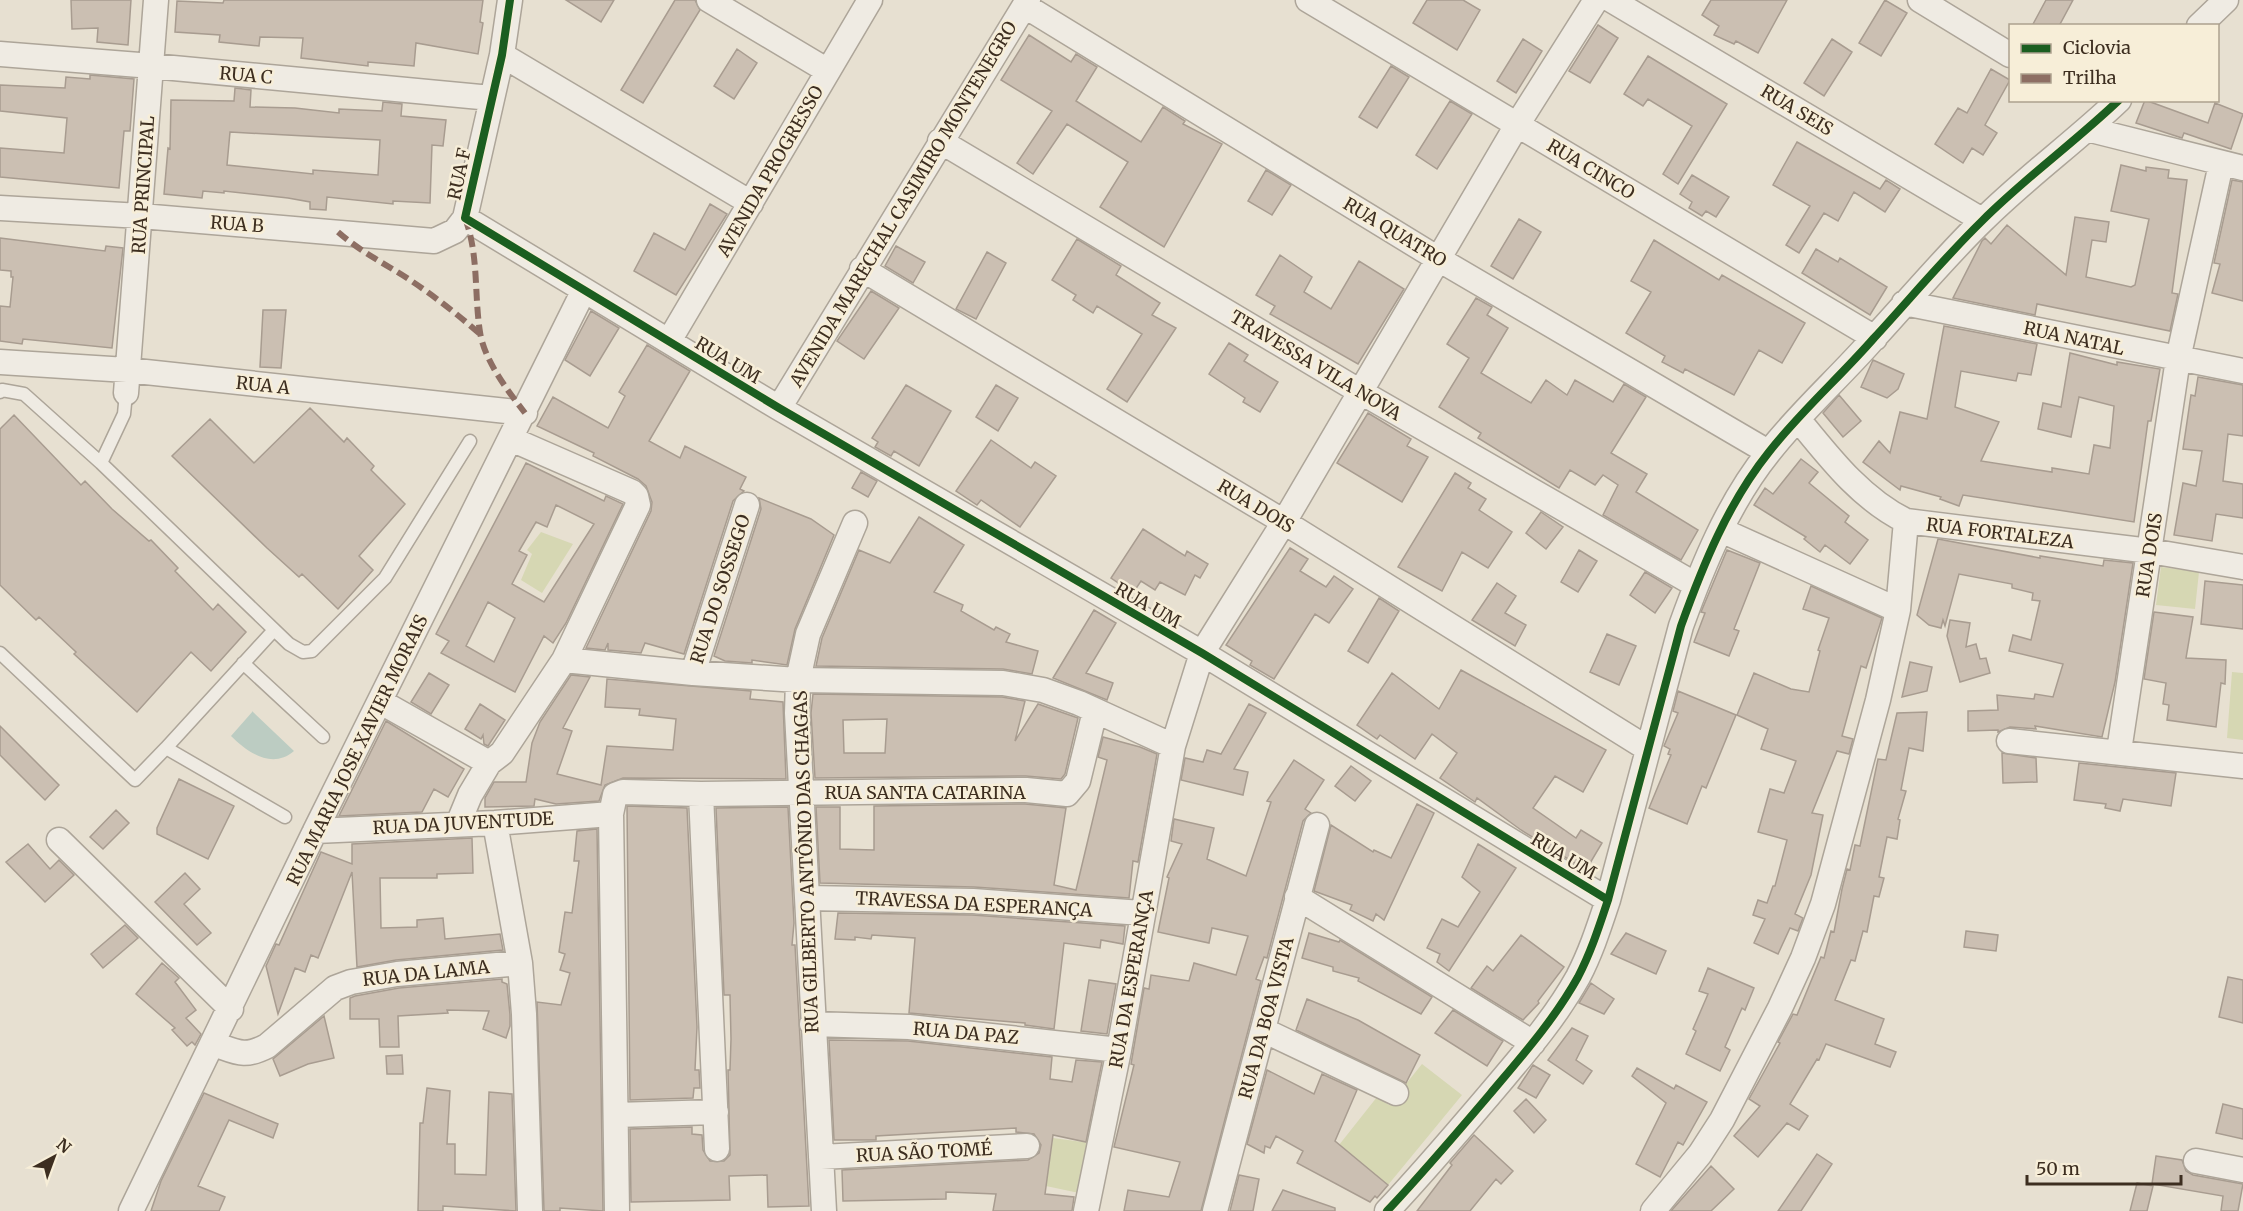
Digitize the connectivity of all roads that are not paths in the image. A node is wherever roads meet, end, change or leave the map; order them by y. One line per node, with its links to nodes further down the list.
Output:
1 (156, 0): 15 (street, RUA PRINCIPAL)
2 (510, 0): 14 (street, RUA F)
3 (709, 0): 16 (street)
4 (870, 0): 16 (street, AVENIDA PROGRESSO)
5 (1308, 0): 19 (street, RUA CINCO)
6 (1596, 0): 19 (street, RUA DA ESPERANÇA)
7 (1611, 0): 27 (street, RUA SEIS)
8 (1920, 0): 13 (street)
9 (2223, 1): 11 (street)
10 (1027, 3): 21 (street, AVENIDA MARECHAL CASIMIRO MONTENEGRO); 28 (street, RUA QUATRO)
11 (2201, 24)
12 (0, 54): 15 (street, RUA C)
13 (2009, 54)
14 (502, 55): 17 (street, RUA F); 23 (street)
15 (152, 66): 17 (street, RUA C); 25 (street, RUA PRINCIPAL)
16 (828, 71): 23 (street, AVENIDA PROGRESSO)
17 (491, 98): 26 (street, RUA F)
18 (2104, 104): 20 (street)
19 (1518, 125): 28 (street, RUA DA ESPERANÇA); 32 (street, RUA CINCO)
20 (2087, 129): 22 (street); 27 (street)
21 (940, 141): 29 (street, AVENIDA MARECHAL CASIMIRO MONTENEGRO); 39 (street, TRAVESSA VILA NOVA)
22 (2232, 166): 34 (street, RUA DOIS)
23 (751, 203): 33 (street, AVENIDA PROGRESSO)
24 (0, 208): 25 (street, RUA B)
25 (141, 216): 26 (street, RUA B); 37 (street, RUA PRINCIPAL)
26 (465, 218): 30 (street, RUA F)
27 (1982, 220): 31 (street)
28 (1440, 260): 39 (street, RUA DA ESPERANÇA); 45 (street, RUA QUATRO)
29 (862, 268): 40 (street, AVENIDA MARECHAL CASIMIRO MONTENEGRO); 49 (street, RUA DOIS)
30 (584, 290): 33 (street, RUA F); 41 (street, RUA MARIA JOSE XAVIER MORAIS)
31 (1904, 303): 32 (street); 34 (street, RUA NATAL)
32 (1875, 338): 42 (street)
33 (669, 341): 40 (street, RUA UM)
34 (2178, 359): 36 (street, RUA NATAL); 52 (street, RUA DOIS)
35 (0, 362): 37 (street, RUA A)
36 (2243, 371)
37 (127, 382): 41 (street, RUA A); 46 (lane)
38 (1, 390): 46 (lane)
39 (1359, 391): 49 (street, RUA DA ESPERANÇA); 54 (street, TRAVESSA VILA NOVA)
40 (778, 408): 58 (street, RUA UM)
41 (525, 412): 43 (street, RUA MARIA JOSE XAVIER MORAIS)
42 (1798, 419): 45 (street); 48 (street, RUA FORTALEZA)
43 (511, 439): 59 (street); 63 (street, RUA MARIA JOSE XAVIER MORAIS)
44 (470, 441): 56 (lane)
45 (1768, 452): 51 (street)
46 (101, 462): 56 (lane)
47 (747, 505): 61 (street, RUA DO SOSSEGO)
48 (1906, 521): 52 (street, RUA FORTALEZA); 55 (street)
49 (1284, 522): 58 (street, RUA DA ESPERANÇA); 69 (street, RUA DOIS)
50 (855, 523): 62 (street, RUA GILBERTO ANTÔNIO DAS CHAGAS)
51 (1721, 530): 54 (street); 55 (street)
52 (2150, 551): 53 (street, RUA FORTALEZA); 70 (street, RUA DOIS)
53 (2243, 567)
54 (1696, 585): 69 (street)
55 (1898, 610): 108 (street)
56 (274, 630): 60 (lane)
57 (0, 652): 68 (lane)
58 (1202, 653): 67 (street, RUA DA ESPERANÇA); 84 (street, RUA UM)
59 (564, 660): 61 (street); 71 (street)
60 (243, 663): 65 (lane); 68 (lane)
61 (693, 674): 62 (street)
62 (798, 680): 64 (street); 73 (street, RUA GILBERTO ANTÔNIO DAS CHAGAS)
63 (381, 702): 71 (street); 80 (street, RUA MARIA JOSE XAVIER MORAIS)
64 (1095, 711): 67 (street); 73 (street, RUA SANTA CATARINA)
65 (323, 737)
66 (2008, 741): 70 (street)
67 (1173, 746): 85 (street, RUA DA ESPERANÇA)
68 (166, 748): 76 (lane)
69 (1648, 748): 84 (street)
70 (2119, 751): 72 (street)
71 (489, 763): 78 (street)
72 (2243, 766)
73 (800, 792): 74 (street, RUA SANTA CATARINA); 83 (street, RUA GILBERTO ANTÔNIO DAS CHAGAS)
74 (701, 794): 75 (street, RUA SANTA CATARINA); 94 (street)
75 (611, 814): 77 (street, RUA DA JUVENTUDE); 95 (street)
76 (285, 817)
77 (495, 823): 78 (street, RUA DA JUVENTUDE); 86 (street)
78 (458, 824): 80 (street, RUA DA JUVENTUDE)
79 (1317, 825): 82 (street, RUA DA BOA VISTA)
80 (315, 831): 87 (street, RUA MARIA JOSE XAVIER MORAIS)
81 (59, 840): 87 (street)
82 (1297, 897): 89 (street, RUA DA BOA VISTA); 90 (street)
83 (807, 898): 85 (street, TRAVESSA DA ESPERANÇA); 88 (street, RUA GILBERTO ANTÔNIO DAS CHAGAS)
84 (1608, 900): 90 (street)
85 (1142, 913): 92 (street, RUA DA ESPERANÇA)
86 (520, 963): 91 (street, RUA DA LAMA); 102 (street)
87 (231, 1009): 91 (street, RUA MARIA JOSE XAVIER MORAIS)
88 (812, 1024): 92 (street, RUA DA PAZ); 98 (street, RUA GILBERTO ANTÔNIO DAS CHAGAS)
89 (1263, 1030): 93 (street); 106 (street, RUA DA BOA VISTA)
90 (1533, 1042): 107 (street)
91 (214, 1044): 101 (street, RUA MARIA JOSE XAVIER MORAIS)
92 (1119, 1050): 105 (street, RUA DA ESPERANÇA)
93 (1395, 1093)
94 (716, 1112): 95 (street); 97 (street)
95 (616, 1115): 103 (street)
96 (1028, 1146): 98 (street, RUA SÃO TOMÉ)
97 (717, 1149)
98 (821, 1157): 104 (street, RUA GILBERTO ANTÔNIO DAS CHAGAS)
99 (2196, 1161): 100 (street)
100 (2243, 1170)
101 (131, 1211)
102 (530, 1211)
103 (617, 1211)
104 (824, 1211)
105 (1086, 1211)
106 (1215, 1211)
107 (1387, 1211)
108 (1653, 1211)

